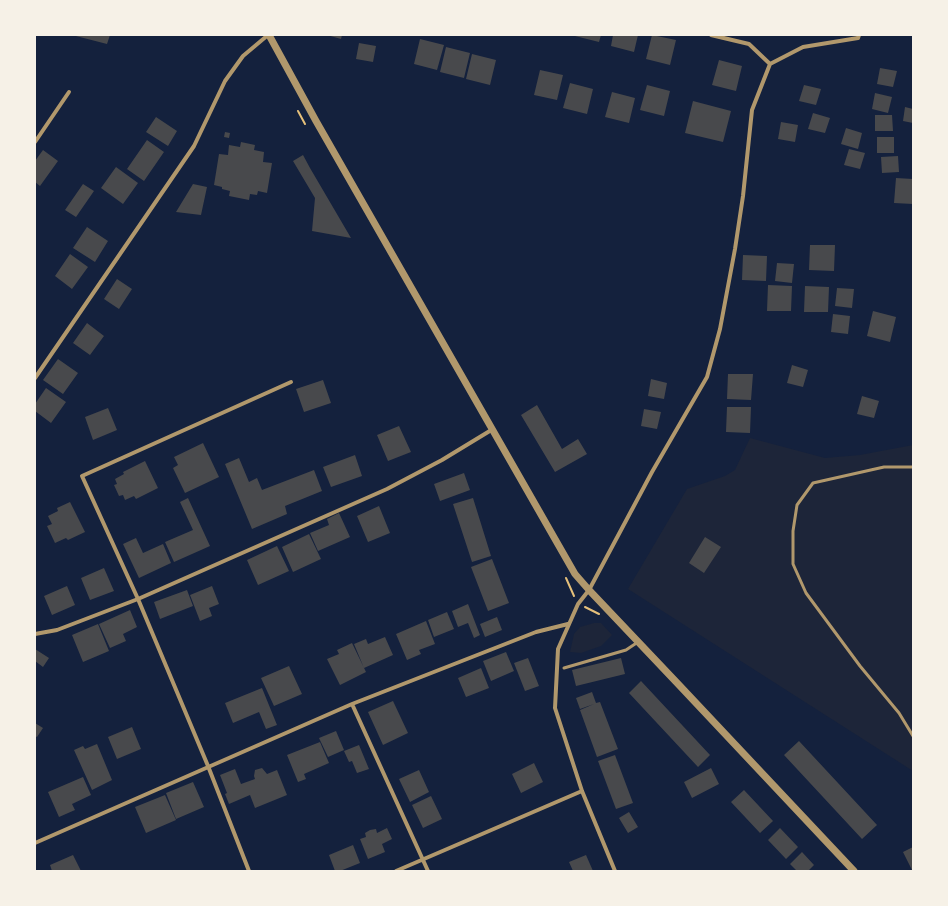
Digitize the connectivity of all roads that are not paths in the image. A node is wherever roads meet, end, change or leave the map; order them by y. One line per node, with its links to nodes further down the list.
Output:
1 (268, 35): 7 (street); 9 (street)
2 (711, 35): 4 (street)
3 (858, 36): 4 (street)
4 (770, 64): 11 (street)
5 (69, 92): 6 (street)
6 (35, 142)
7 (35, 378)
8 (291, 382): 12 (street)
9 (493, 429): 11 (street); 12 (street)
10 (913, 468): 18 (lane)
11 (589, 590): 13 (street); 15 (street)
12 (138, 599): 14 (street); 19 (street)
13 (568, 624): 17 (street); 20 (street)
14 (35, 634)
15 (638, 642): 16 (lane); 27 (street)
16 (564, 668)
17 (352, 704): 19 (street); 22 (street)
18 (913, 736)
19 (208, 766): 21 (street); 23 (street)
20 (582, 791): 22 (street); 26 (street)
21 (35, 843)
22 (423, 859): 24 (street); 25 (street)
23 (249, 871)
24 (396, 871)
25 (428, 871)
26 (615, 871)
27 (854, 871)

